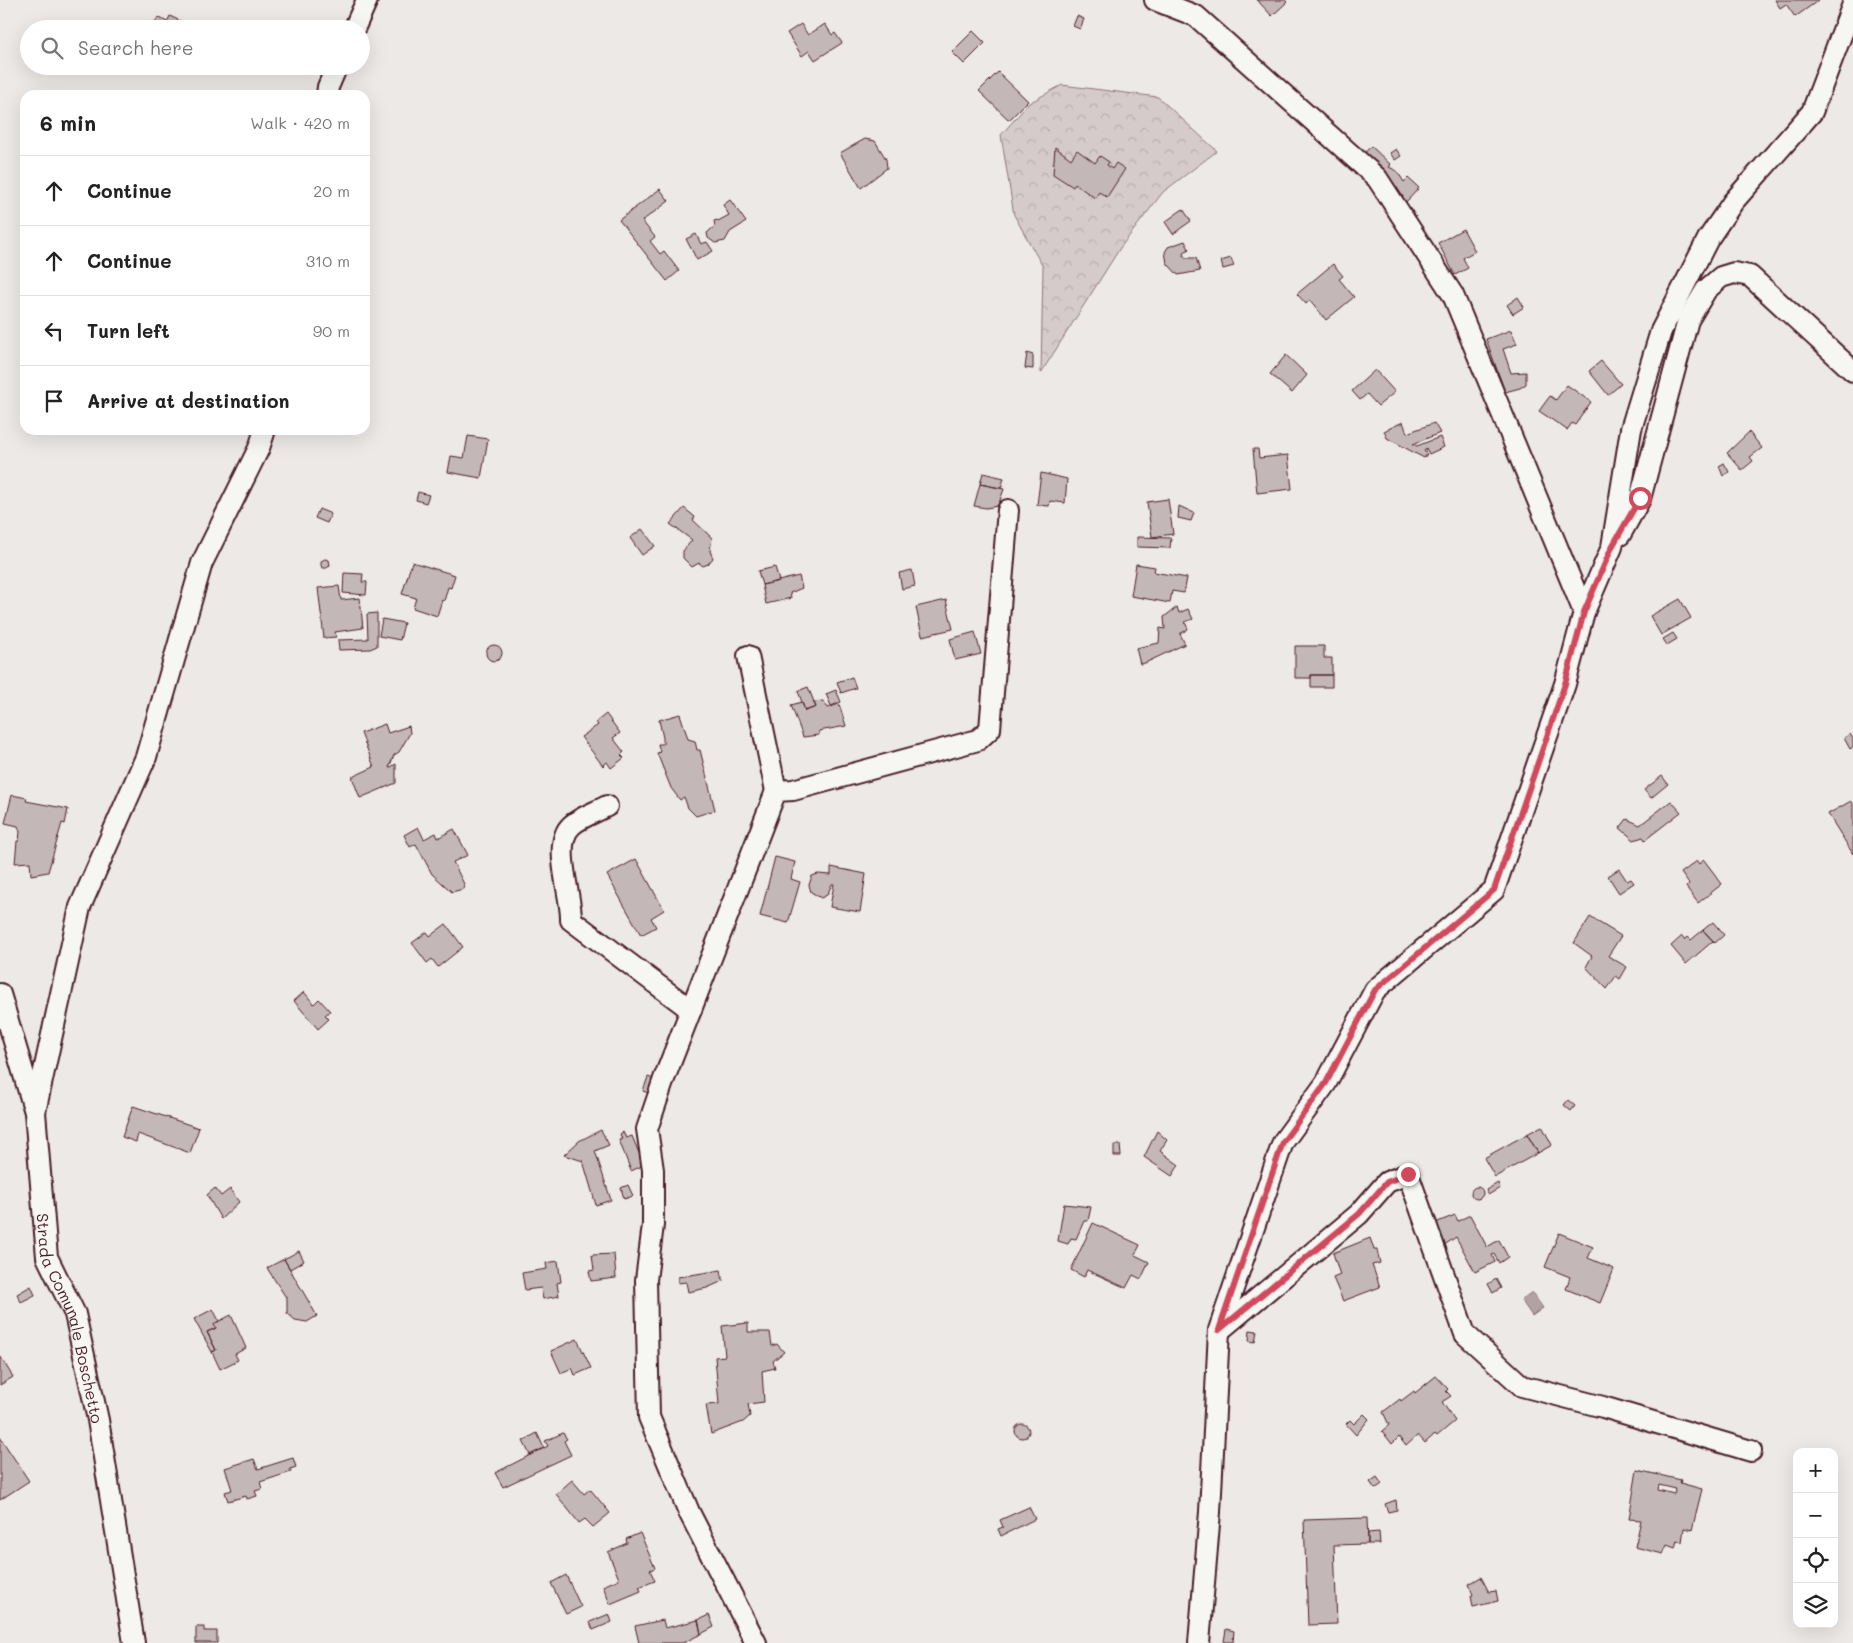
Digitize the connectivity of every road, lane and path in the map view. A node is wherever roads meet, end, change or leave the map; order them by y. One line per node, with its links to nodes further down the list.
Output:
1 (367, 0): 4 (street)
2 (1155, 0): 11 (street)
3 (1853, 4): 10 (street)
4 (358, 20)
5 (333, 75): 6 (street)
6 (328, 90)
7 (1853, 371): 10 (street)
8 (263, 435): 17 (street)
9 (1008, 510): 13 (street)
10 (1612, 547): 11 (street)
11 (1584, 612): 18 (street)
12 (748, 656): 13 (street)
13 (776, 791): 16 (street)
14 (607, 806): 16 (street)
15 (0, 994): 17 (street, Strada Comunale Boschetto)
16 (691, 1010): 21 (street)
17 (35, 1112): 20 (street, Strada Comunale Boschetto)
18 (1219, 1330): 19 (street); 22 (street)
19 (1751, 1451)
20 (134, 1643)
21 (756, 1643)
22 (1199, 1643)

